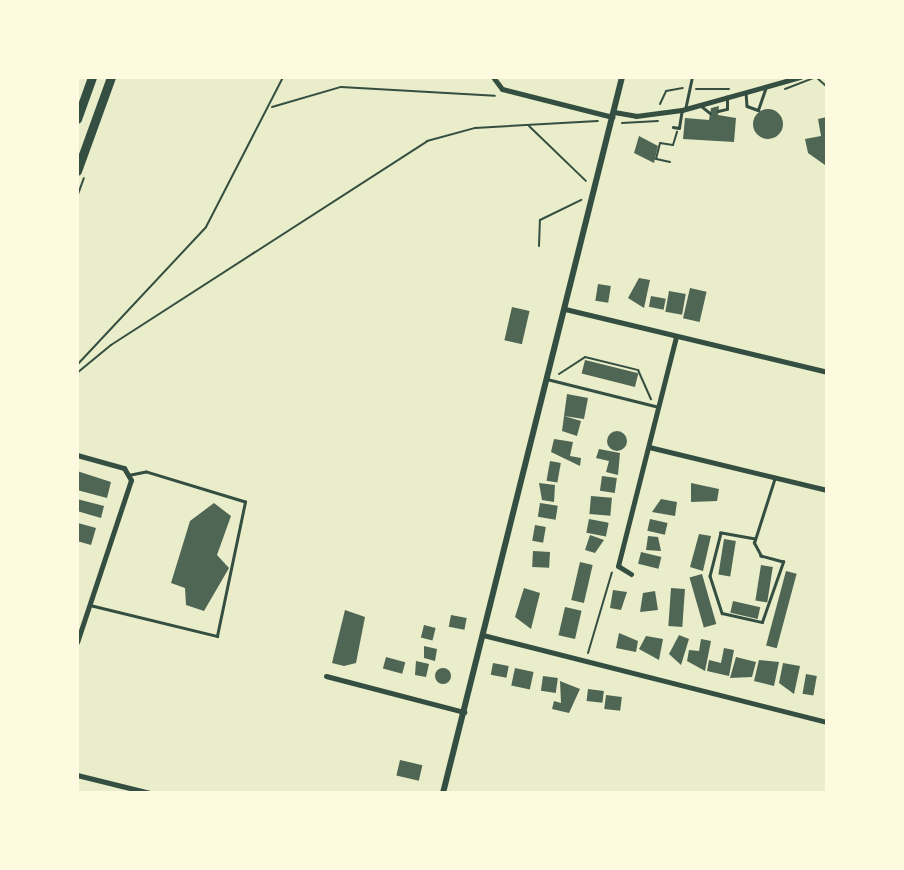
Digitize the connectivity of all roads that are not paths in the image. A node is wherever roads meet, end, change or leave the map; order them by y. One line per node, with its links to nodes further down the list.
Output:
1 (92, 77): 15 (highway)
2 (111, 77): 17 (highway)
3 (493, 77): 14 (street)
4 (622, 77): 14 (street)
5 (692, 77): 11 (lane)
6 (800, 77): 7 (street)
7 (766, 87): 8 (street); 8 (lane)
8 (746, 92): 9 (street)
9 (726, 97): 10 (street); 12 (lane)
10 (700, 105): 11 (street); 13 (lane)
11 (683, 110): 14 (street); 16 (lane)
12 (718, 111)
13 (710, 113)
14 (613, 114): 18 (street)
15 (77, 119)
16 (673, 127)
17 (77, 171)
18 (565, 309): 19 (street); 21 (street)
19 (676, 336): 20 (street); 22 (street)
20 (827, 372)
21 (547, 379): 22 (lane); 31 (street)
22 (659, 407): 23 (street)
23 (649, 447): 26 (street); 29 (street)
24 (77, 455): 25 (street)
25 (130, 475): 30 (street); 30 (lane)
26 (775, 478): 27 (street); 28 (lane)
27 (827, 490)
28 (755, 539): 28 (lane)
29 (631, 574)
30 (90, 604): 32 (street)
31 (483, 635): 34 (street); 35 (street)
32 (77, 642)
33 (326, 676): 34 (street)
34 (464, 712): 38 (street)
35 (827, 722)
36 (77, 775): 37 (street)
37 (150, 793)
38 (443, 793)

